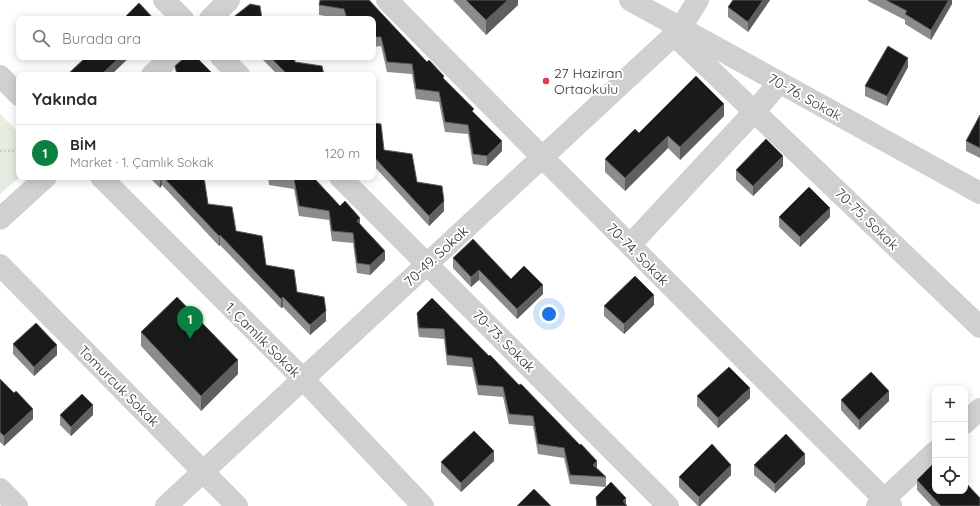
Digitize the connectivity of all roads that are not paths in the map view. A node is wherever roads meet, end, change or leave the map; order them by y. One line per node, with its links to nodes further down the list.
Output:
1 (164, 0): 6 (street)
2 (229, 0): 7 (street)
3 (387, 0): 17 (street, 70-74. Sokak)
4 (630, 0): 8 (street, 70-76. Sokak)
5 (698, 0): 8 (street, 70-49. Sokak)
6 (180, 16)
7 (213, 16)
8 (677, 32): 14 (street, 70-76. Sokak); 16 (street, 70-75. Sokak); 17 (street, 70-49. Sokak)
9 (168, 60): 11 (street)
10 (224, 60): 12 (street)
11 (155, 72)
12 (236, 72)
13 (0, 76): 15 (street)
14 (778, 83): 16 (street); 21 (street, 70-76. Sokak)
15 (16, 92)
16 (754, 112): 23 (street); 26 (street, 70-75. Sokak)
17 (542, 157): 23 (street, 70-74. Sokak); 24 (street, 70-49. Sokak)
18 (43, 180): 22 (street)
19 (103, 180): 27 (street, 1. Çamlık Sokak)
20 (343, 180): 24 (street, 70-73. Sokak)
21 (980, 193)
22 (0, 219)
23 (630, 245): 33 (street, 70-74. Sokak)
24 (427, 264): 27 (street, 70-49. Sokak); 38 (street, 70-73. Sokak)
25 (0, 265): 31 (street, Tomurcuk Sokak)
26 (980, 327)
27 (302, 380): 31 (street, 70-49. Sokak); 37 (street, 1. Çamlık Sokak)
28 (980, 409): 29 (street)
29 (966, 422)
30 (932, 455): 33 (street)
31 (203, 472): 35 (street, 70-49. Sokak); 36 (street, Tomurcuk Sokak)
32 (0, 489): 34 (street)
33 (884, 504)
34 (17, 506)
35 (166, 506)
36 (237, 506)
37 (423, 506)
38 (668, 506)

